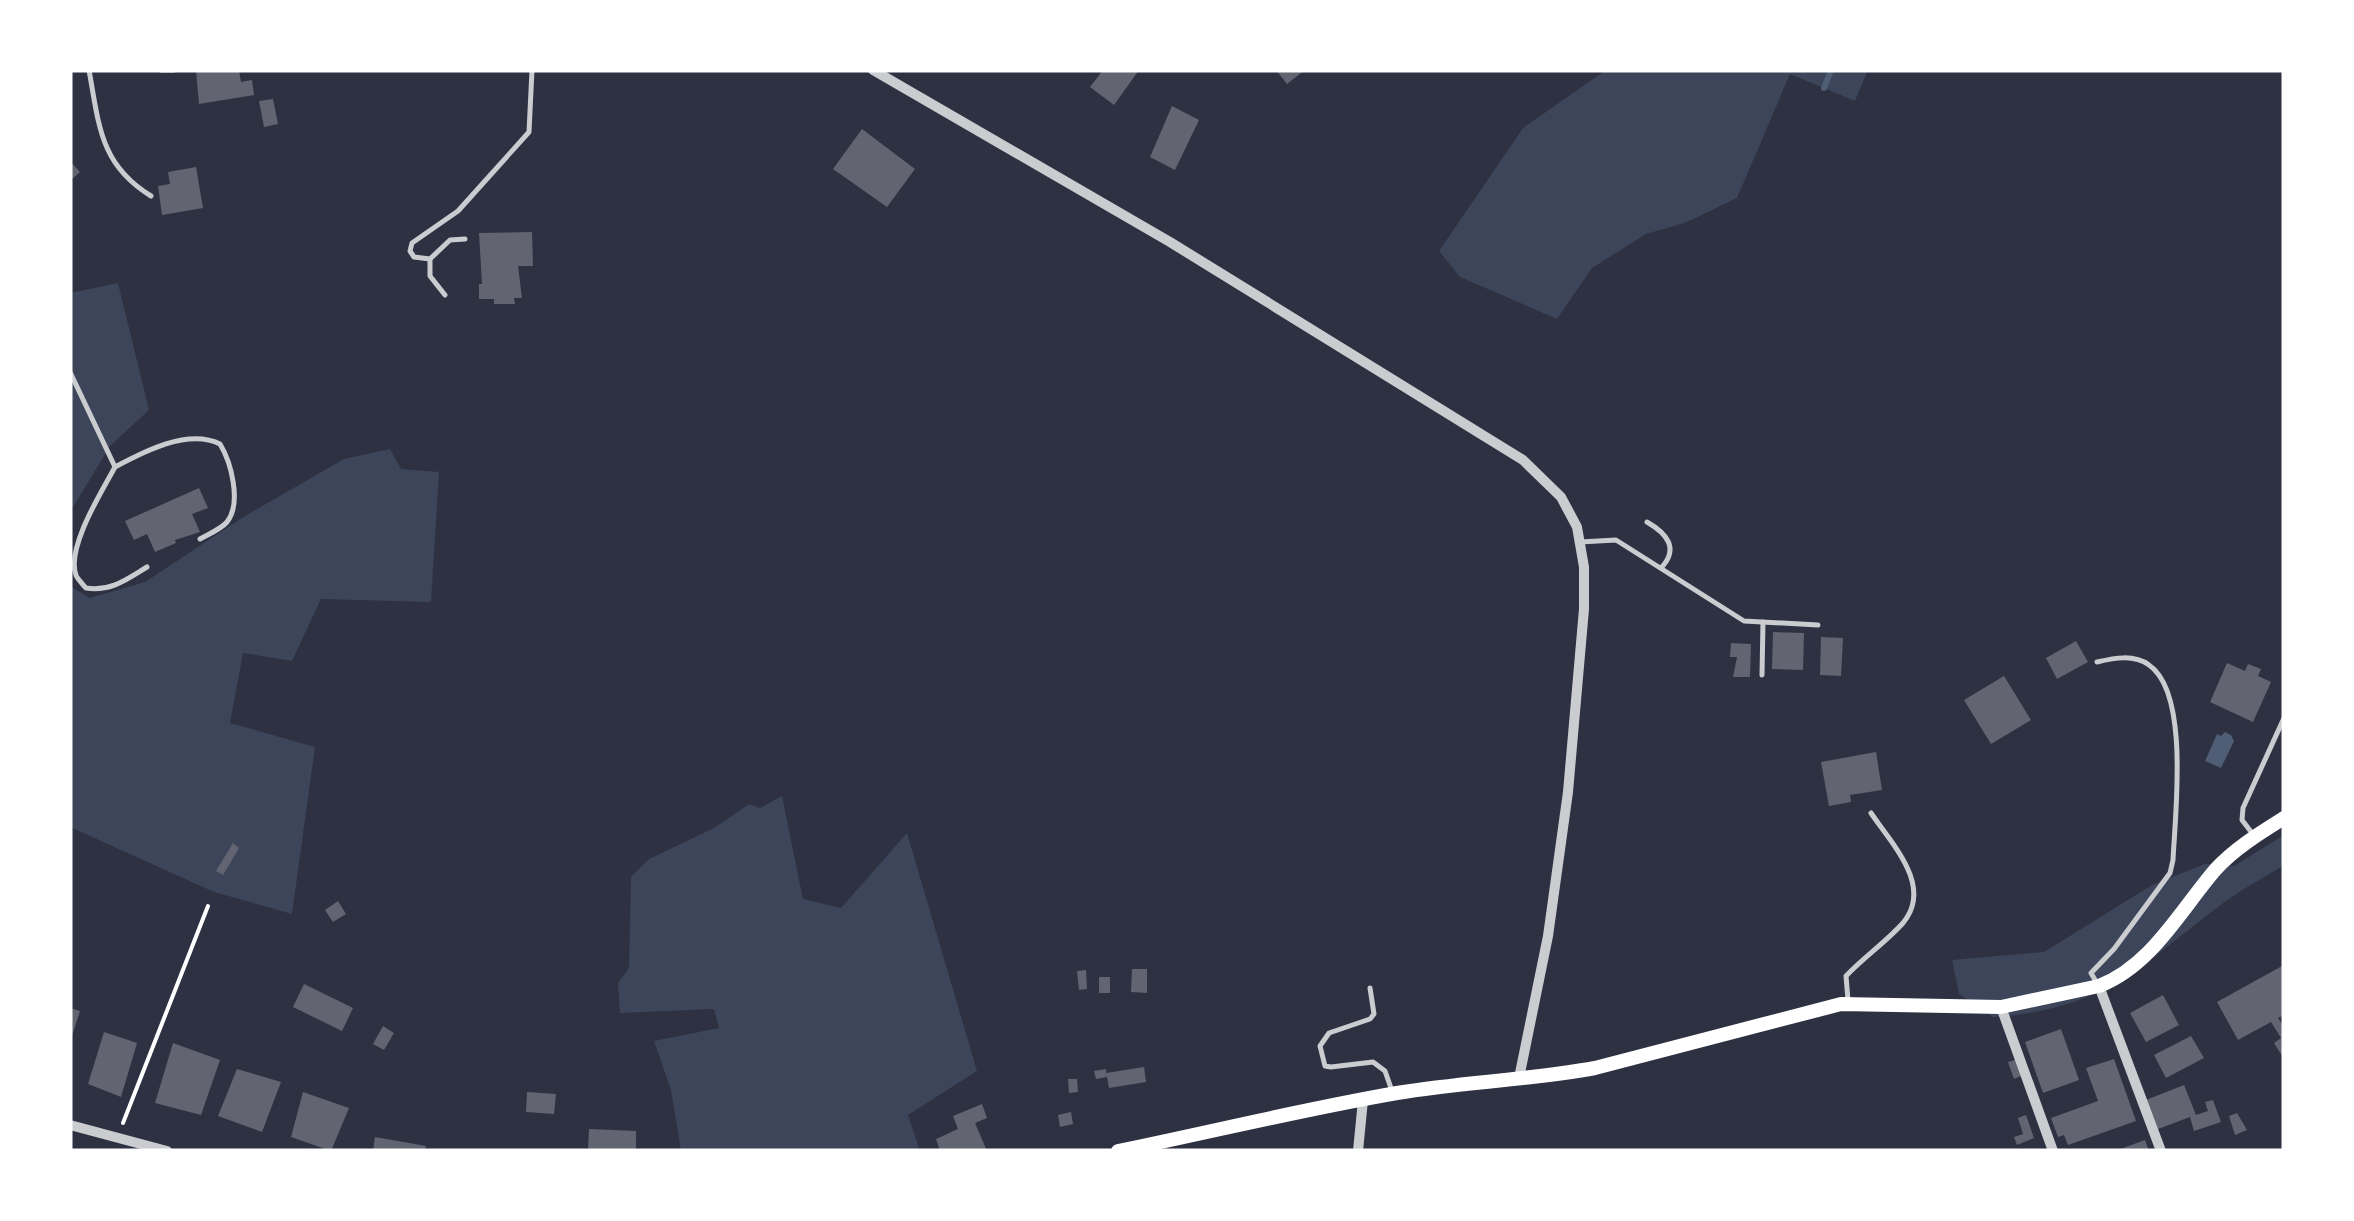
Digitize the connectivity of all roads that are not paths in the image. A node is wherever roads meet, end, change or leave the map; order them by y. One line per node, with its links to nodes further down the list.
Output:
1 (89, 70): 6 (lane)
2 (161, 70): 3 (lane)
3 (174, 70)
4 (532, 70): 8 (lane)
5 (874, 70): 14 (street)
6 (151, 196)
7 (465, 239): 8 (lane)
8 (430, 259): 9 (lane)
9 (444, 294)
10 (70, 372): 11 (lane)
11 (115, 467): 13 (lane); 15 (lane)
12 (1647, 522): 16 (lane)
13 (200, 540)
14 (1580, 542): 16 (lane); 29 (street)
15 (147, 567)
16 (1661, 568): 17 (lane)
17 (1764, 622): 18 (lane); 20 (lane)
18 (1818, 625)
19 (2097, 662): 25 (lane)
20 (1762, 675)
21 (2284, 718): 24 (lane)
22 (1871, 813): 27 (lane)
23 (2284, 818): 24 (main road)
24 (2255, 837): 25 (main road)
25 (2099, 986): 28 (main road); 37 (street)
26 (1370, 988): 30 (lane)
27 (1849, 1004): 28 (main road); 29 (main road)
28 (2001, 1007): 36 (street)
29 (1519, 1078): 30 (main road)
30 (1393, 1094): 31 (main road)
31 (1363, 1100): 34 (main road); 35 (street)
32 (70, 1125): 33 (street)
33 (168, 1151)
34 (1118, 1151)
35 (1358, 1151)
36 (2053, 1151)
37 (2160, 1151)

